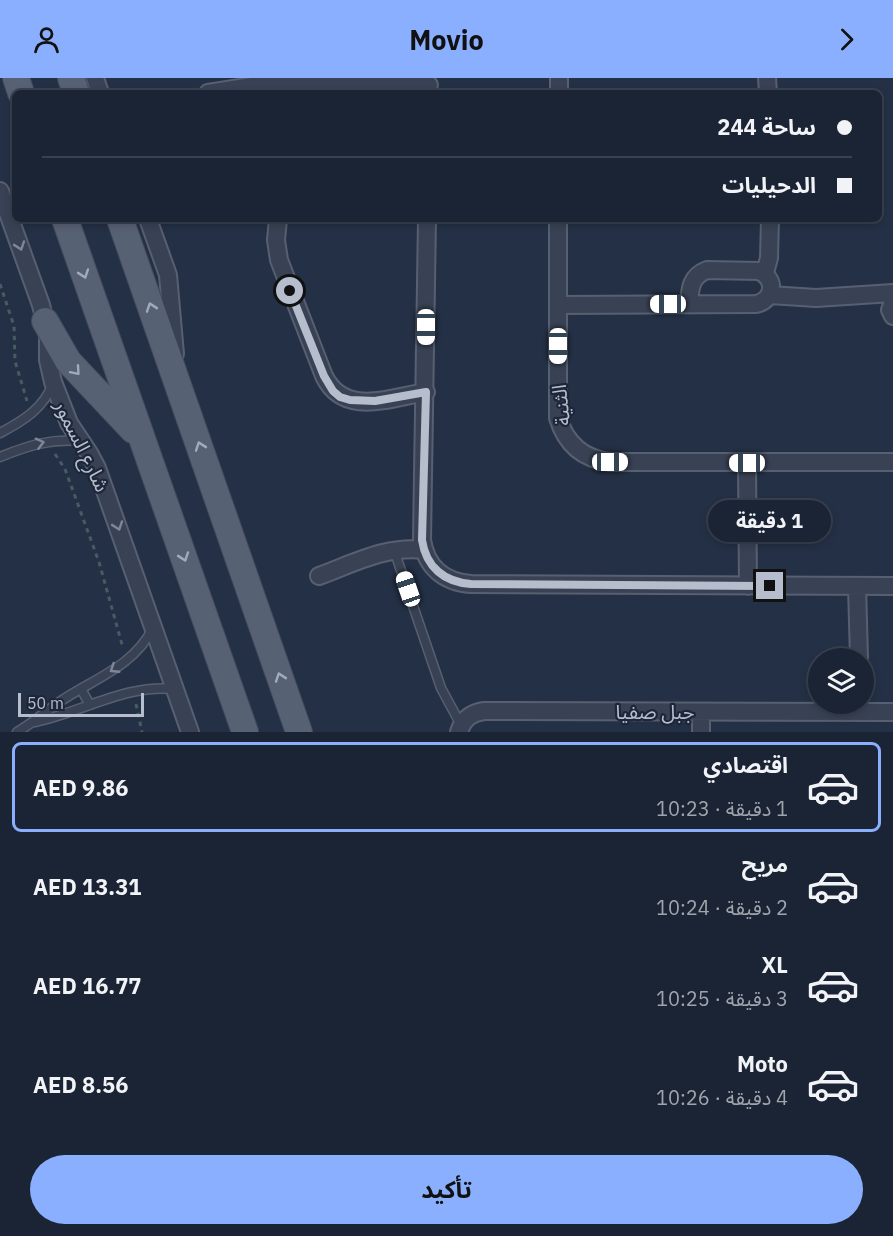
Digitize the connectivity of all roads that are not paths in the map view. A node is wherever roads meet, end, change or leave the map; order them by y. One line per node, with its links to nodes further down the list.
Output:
1 (71, 78): 3 (main road)
2 (429, 85): 4 (street)
3 (95, 88)
4 (227, 90)
5 (0, 191): 20 (street, شارع السمور, one-way to 20)
6 (66, 222): 26 (main road, one-way to 26)
7 (121, 222): 22 (main road, one-way to 7)
8 (149, 222): 22 (street)
9 (278, 222): 23 (street)
10 (428, 222): 23 (street)
11 (558, 222): 18 (street, الثنية)
12 (770, 222): 13 (street)
13 (765, 273): 15 (street); 17 (street)
14 (893, 293): 15 (street)
15 (770, 295): 17 (street)
16 (893, 302): 19 (street)
17 (689, 304): 18 (street)
18 (558, 305): 29 (street, الثنية)
19 (893, 316)
20 (45, 321): 21 (street, شارع السمور); 26 (main road, one-way to 26)
21 (53, 382): 24 (lane); 25 (street, شارع السمور)
22 (177, 382): 50 (main road, one-way to 22)
23 (426, 392): 31 (street)
24 (0, 433)
25 (81, 441): 27 (lane, one-way to 25); 36 (street, شارع السمور, one-way to 36)
26 (143, 443): 49 (main road, one-way to 49)
27 (0, 456)
28 (893, 462): 29 (street, الثنية)
29 (747, 463): 33 (street)
30 (394, 550): 31 (street); 32 (street); 46 (lane)
31 (424, 550): 33 (street)
32 (319, 576)
33 (748, 585): 34 (street)
34 (857, 586): 35 (street); 37 (street)
35 (893, 586)
36 (153, 627): 38 (lane, one-way to 38); 39 (street, شارع السمور)
37 (860, 648)
38 (81, 689): 40 (lane); 45 (lane)
39 (175, 689): 40 (lane); 48 (street, شارع السمور)
40 (90, 705): 45 (lane)
41 (808, 709): 43 (street, جبل صفيا)
42 (874, 710): 44 (street, جبل صفيا)
43 (701, 712): 46 (street, جبل صفيا); 51 (street)
44 (893, 712)
45 (35, 722): 47 (lane)
46 (460, 729)
47 (17, 732)
48 (190, 732)
49 (245, 732)
50 (299, 732)
51 (701, 732)

